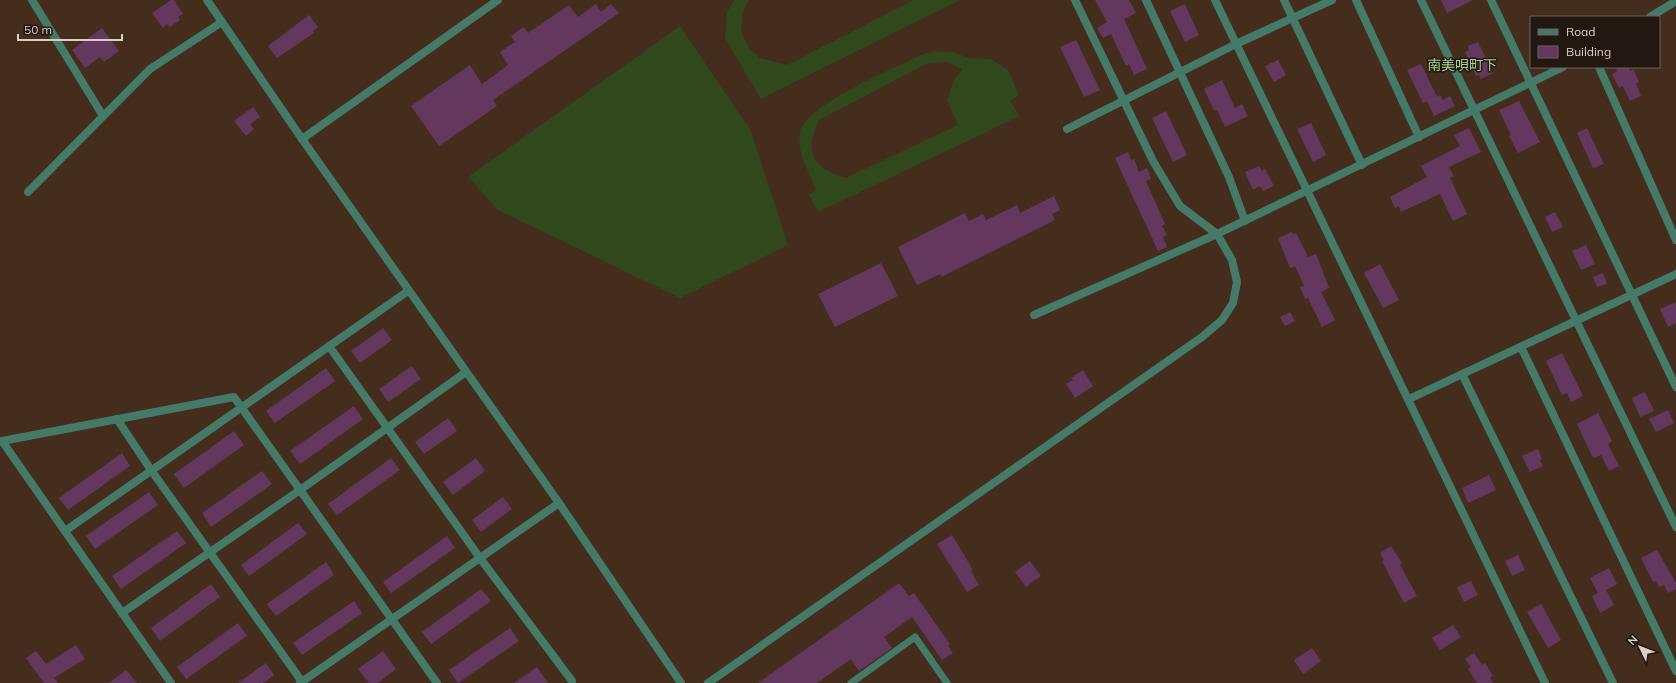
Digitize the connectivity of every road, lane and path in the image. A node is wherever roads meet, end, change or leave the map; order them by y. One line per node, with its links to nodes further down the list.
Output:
1 (32, 0): 23 (street)
2 (207, 0): 15 (street)
3 (498, 0): 26 (street)
4 (1075, 0): 21 (street)
5 (1146, 0): 19 (street)
6 (1215, 0): 16 (street)
7 (1284, 0): 14 (street)
8 (1332, 0): 14 (street)
9 (1356, 0): 25 (street)
10 (1421, 0): 22 (street)
11 (1491, 0): 20 (street)
12 (1676, 1): 13 (street)
13 (1652, 16)
14 (1292, 18): 16 (street); 27 (street)
15 (222, 22): 23 (street); 26 (street)
16 (1236, 44): 19 (street); 29 (street)
17 (1561, 68): 20 (street)
18 (1599, 68): 32 (street)
19 (1181, 72): 21 (street); 30 (street)
20 (1532, 83): 22 (street); 35 (street)
21 (1124, 101): 24 (street); 31 (street)
22 (1475, 110): 25 (street); 37 (street)
23 (103, 116): 28 (street)
24 (1067, 129)
25 (1419, 137): 27 (street)
26 (302, 139): 34 (street)
27 (1362, 165): 29 (street)
28 (28, 192)
29 (1306, 192): 30 (street); 43 (street)
30 (1245, 221): 31 (street)
31 (1217, 234): 36 (street); 62 (street)
32 (1676, 240)
33 (1676, 274): 35 (street)
34 (408, 291): 38 (street); 40 (street)
35 (1632, 294): 37 (street); 42 (street)
36 (1034, 315)
37 (1576, 321): 39 (street); 50 (street)
38 (329, 346): 44 (street); 46 (street)
39 (1521, 347): 41 (street); 56 (street)
40 (466, 372): 46 (street); 49 (street)
41 (1462, 374): 43 (street); 66 (street)
42 (1676, 387)
43 (1408, 399): 65 (street)
44 (242, 407): 45 (street); 47 (street); 48 (street)
45 (117, 419): 47 (street); 51 (street)
46 (388, 428): 48 (street); 53 (street)
47 (151, 470): 51 (street); 52 (street)
48 (300, 490): 52 (street); 55 (street)
49 (558, 503): 53 (street); 61 (street)
50 (1676, 527)
51 (65, 531): 54 (street)
52 (211, 552): 54 (street); 58 (street)
53 (480, 558): 55 (street); 57 (street)
54 (122, 613): 59 (street)
55 (392, 619): 58 (street); 60 (street)
56 (1676, 671)
57 (572, 681)
58 (302, 682)
59 (171, 683)
60 (437, 683)
61 (681, 683)
62 (708, 683)
63 (851, 683): 64 (lane)
64 (947, 683)
65 (1545, 683)
66 (1613, 683)

